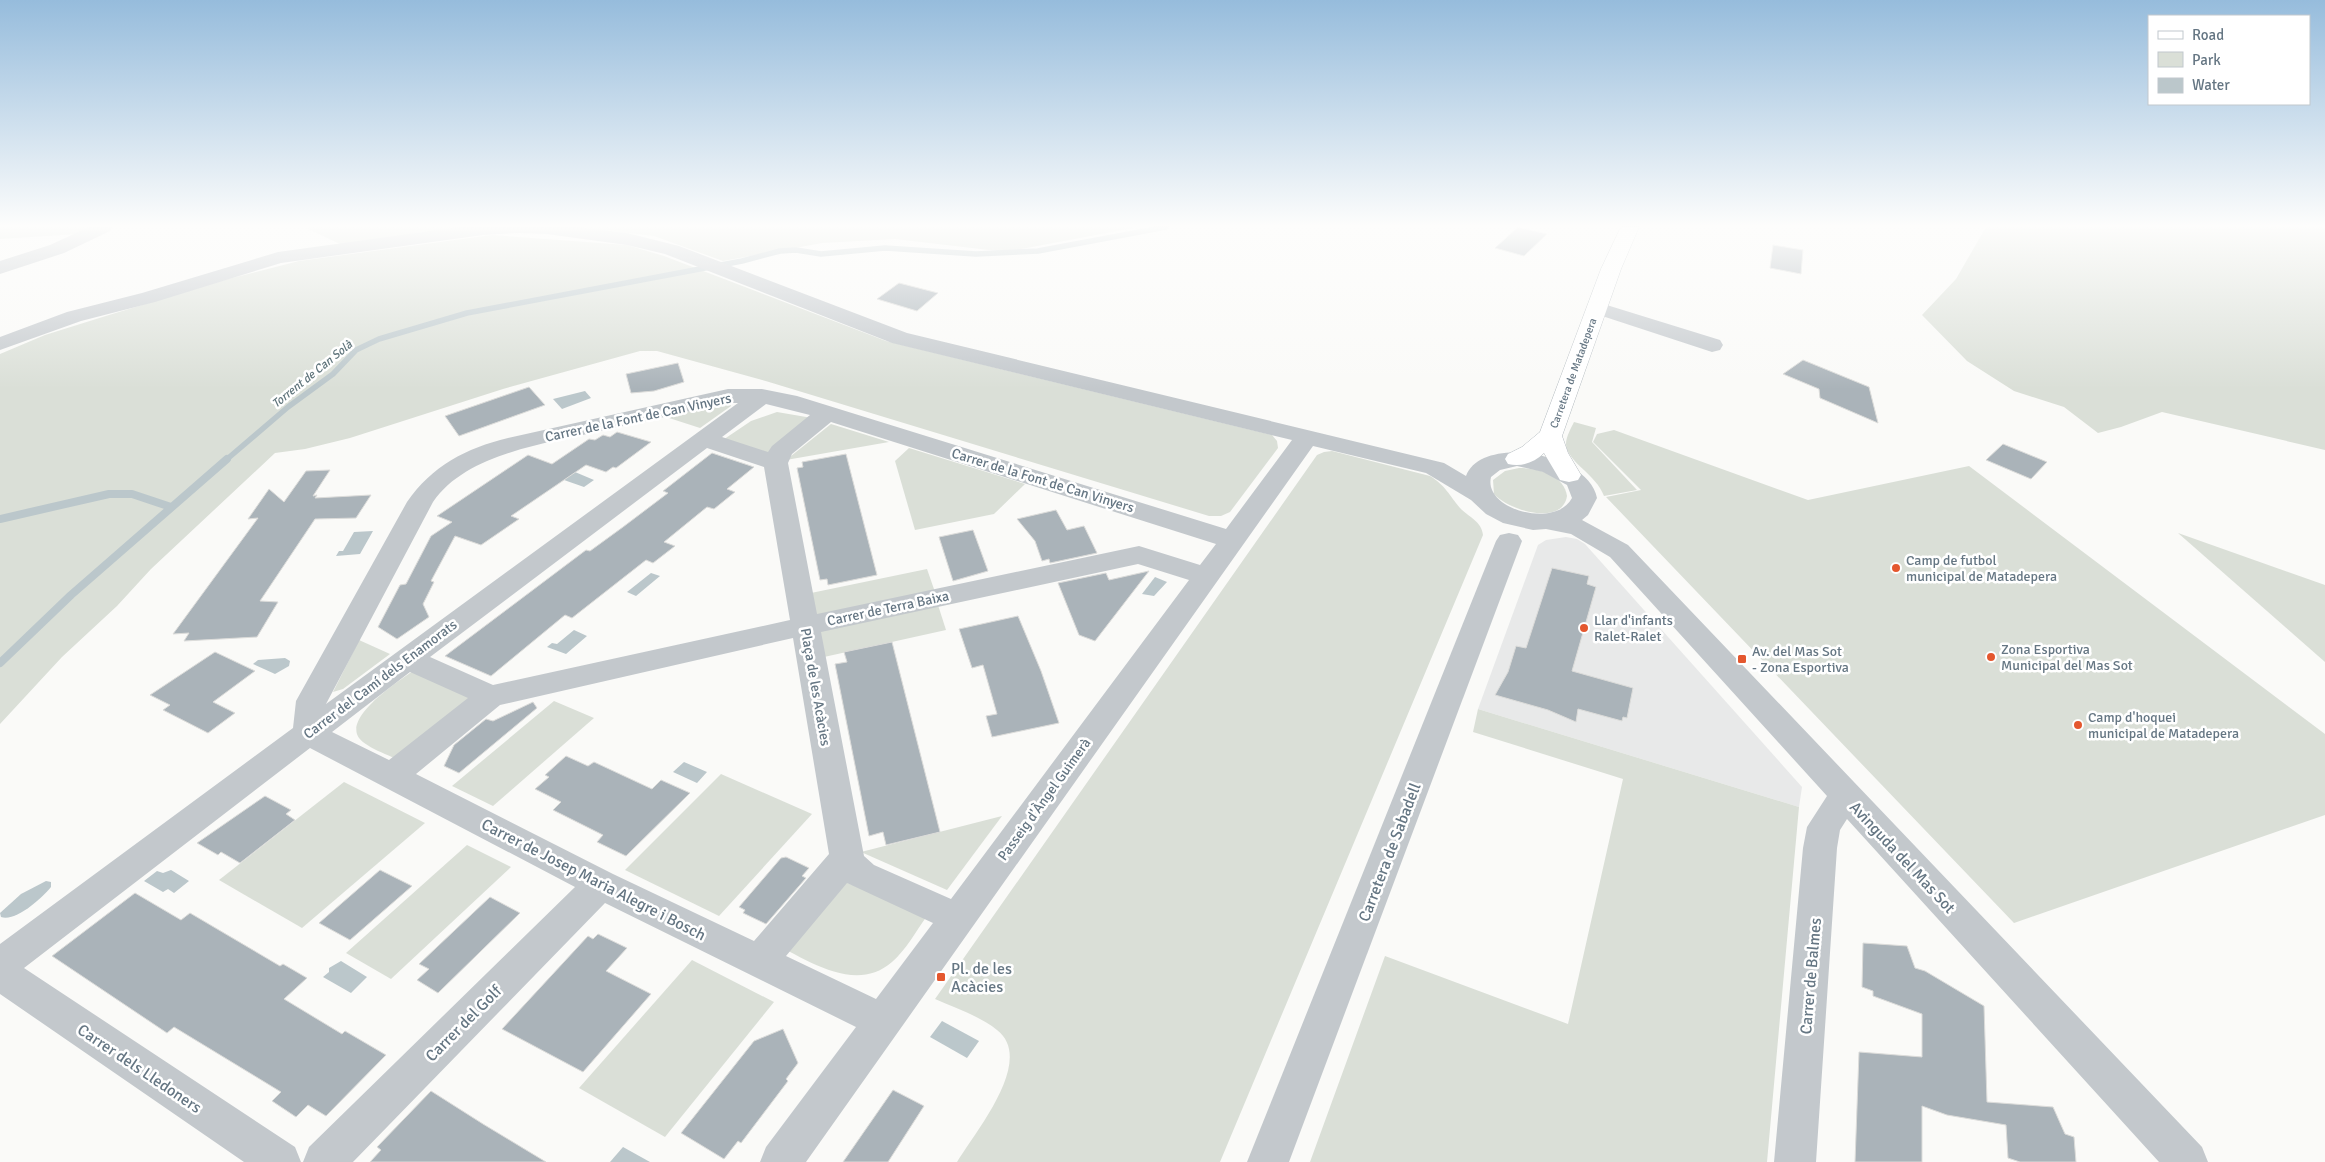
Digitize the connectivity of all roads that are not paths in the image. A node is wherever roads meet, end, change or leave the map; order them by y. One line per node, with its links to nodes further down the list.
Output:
1 (203, 281): 5 (street)
2 (754, 281): 10 (street)
3 (1608, 281): 4 (street, Carretera de Matadepera)
4 (1597, 308): 6 (street); 9 (street, Carretera de Matadepera)
5 (0, 344)
6 (1712, 346)
7 (762, 396): 8 (street, Carrer de la Font de Can Vinyers); 11 (street, Carrer del Camí dels Enamorats); 28 (street, Carrer de la Font de Can Vinyers)
8 (827, 413): 13 (street); 18 (street, Carrer de la Font de Can Vinyers)
9 (1550, 436): 12 (street); 15 (street)
10 (1307, 437): 14 (street); 20 (street, Passeig d'Àngel Guimerà)
11 (703, 439): 13 (street); 26 (street, Carrer del Camí dels Enamorats)
12 (1505, 461): 14 (street); 15 (street); 16 (street)
13 (776, 463): 25 (street, Plaça de les Acàcies)
14 (1435, 468): 16 (street, Avinguda del Mas Sot)
15 (1569, 475): 17 (street)
16 (1483, 500): 19 (street, Avinguda del Mas Sot); 21 (street)
17 (1583, 500): 19 (street); 22 (street, Avinguda del Mas Sot)
18 (1166, 519): 20 (street, Carrer de la Font de Can Vinyers); 23 (street)
19 (1544, 522): 21 (street); 22 (street, Avinguda del Mas Sot)
20 (1232, 540): 24 (street, Passeig d'Àngel Guimerà)
21 (1508, 541): 41 (street, Carretera de Sabadell)
22 (1619, 551): 30 (street, Avinguda del Mas Sot)
23 (1139, 555): 24 (street, Carrer de Terra Baixa); 25 (street, Carrer de Terra Baixa)
24 (1206, 576): 33 (street, Passeig d'Àngel Guimerà)
25 (805, 626): 27 (street, Carrer de Terra Baixa); 31 (street, Plaça de les Acàcies)
26 (407, 659): 27 (street); 28 (street, Carrer del Camí dels Enamorats)
27 (492, 696): 29 (street, Carrer de Terra Baixa)
28 (308, 733): 29 (street, Carrer de Josep Maria Alegre i Bosch); 35 (street, Carrer del Camí dels Enamorats)
29 (392, 776): 32 (street, Carrer de Josep Maria Alegre i Bosch)
30 (1845, 795): 42 (street, Carrer de Balmes); 43 (street, Avinguda del Mas Sot)
31 (847, 858): 33 (street); 34 (street)
32 (601, 884): 34 (street, Carrer de Josep Maria Alegre i Bosch); 39 (street, Carrer del Golf)
33 (956, 917): 37 (street, Passeig d'Àngel Guimerà)
34 (759, 961): 37 (street, Carrer de Josep Maria Alegre i Bosch)
35 (0, 965)
36 (0, 973): 38 (street, Carrer dels Lledoners)
37 (882, 1021): 40 (street, Passeig d'Àngel Guimerà)
38 (280, 1162)
39 (324, 1162)
40 (781, 1162)
41 (1268, 1162)
42 (1795, 1162)
43 (2187, 1162)

